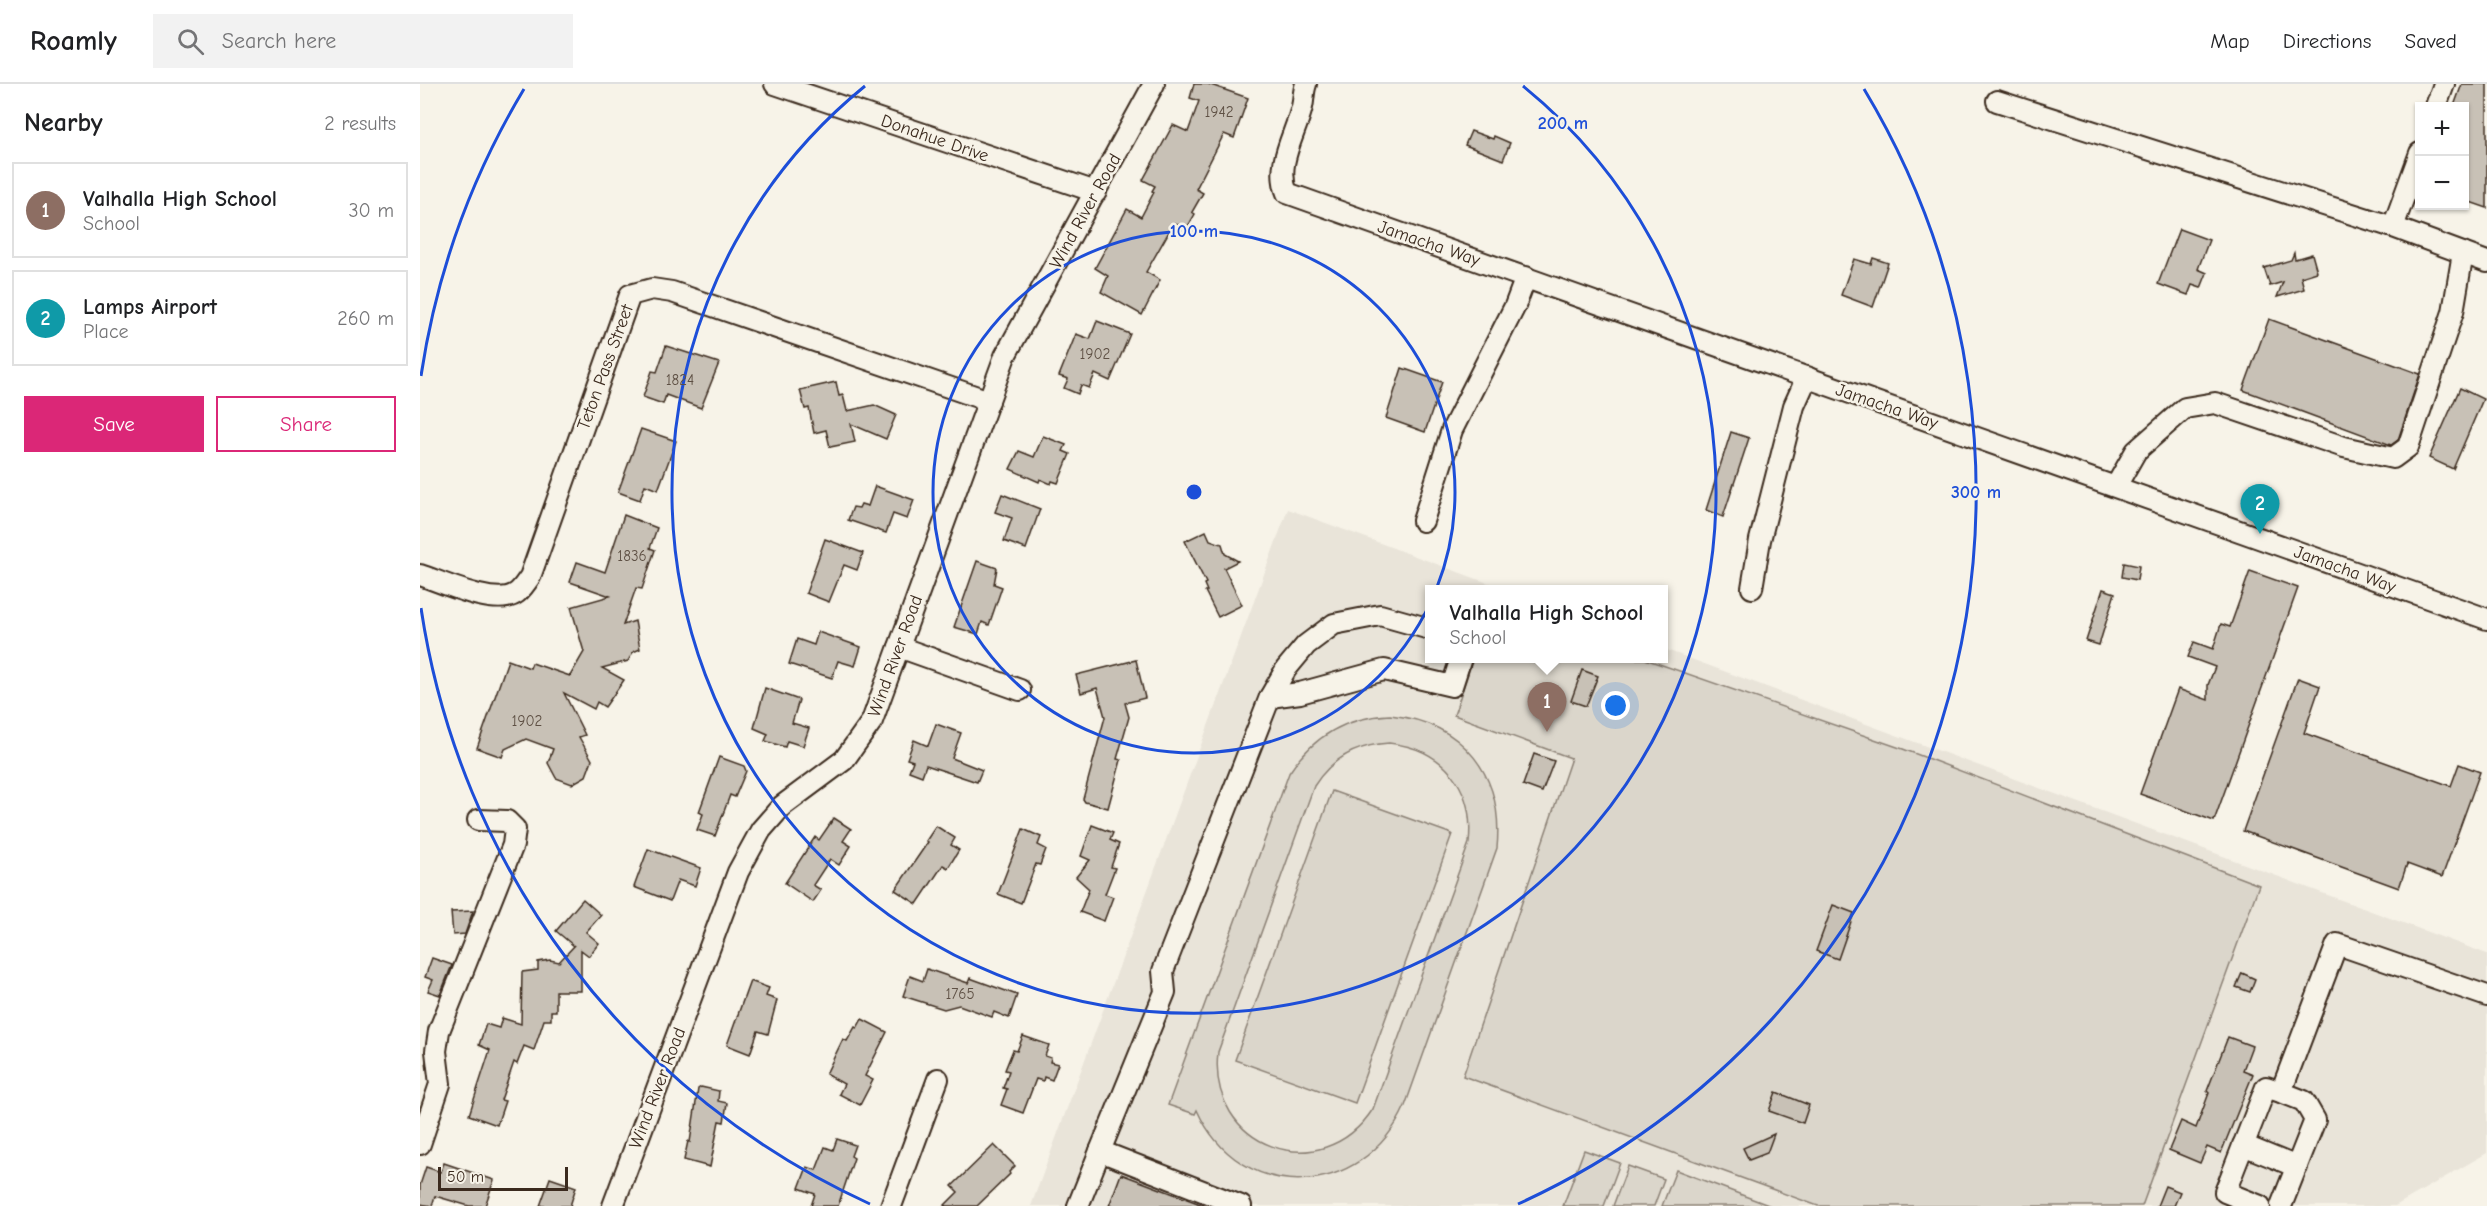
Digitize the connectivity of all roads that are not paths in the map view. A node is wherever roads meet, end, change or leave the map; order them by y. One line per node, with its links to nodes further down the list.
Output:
1 (775, 84): 8 (street, Donahue Drive)
2 (1154, 84): 8 (street, Wind River Road)
3 (2444, 84): 6 (street)
4 (1303, 85): 12 (street, Jamacha Way)
5 (1997, 101): 9 (street)
6 (2437, 102)
7 (2419, 156): 9 (street)
8 (1096, 192): 14 (street, Wind River Road)
9 (2393, 227): 10 (street)
10 (2463, 253): 11 (street); 15 (street)
11 (2487, 262)
12 (1526, 277): 13 (street, Jamacha Way); 16 (street)
13 (1807, 377): 15 (street, Jamacha Way); 18 (street)
14 (989, 401): 17 (street, Teton Pass Street); 21 (street, Wind River Road)
15 (2116, 486): 19 (street, Jamacha Way)
16 (1423, 521)
17 (420, 575)
18 (1752, 588)
19 (2480, 617)
20 (1425, 628): 24 (street)
21 (899, 647): 23 (street); 33 (street, Wind River Road)
22 (1459, 663): 24 (street)
23 (1020, 690)
24 (1270, 697): 31 (street)
25 (478, 820): 29 (street)
26 (2487, 996): 28 (street)
27 (938, 1079): 34 (street)
28 (2281, 1092): 30 (street); 32 (street)
29 (420, 1144)
30 (2243, 1145): 32 (street); 37 (street)
31 (1100, 1151): 35 (street); 36 (street)
32 (2297, 1167): 38 (street)
33 (613, 1206)
34 (891, 1206)
35 (1078, 1206)
36 (1241, 1206)
37 (2260, 1206)
38 (2281, 1206)

